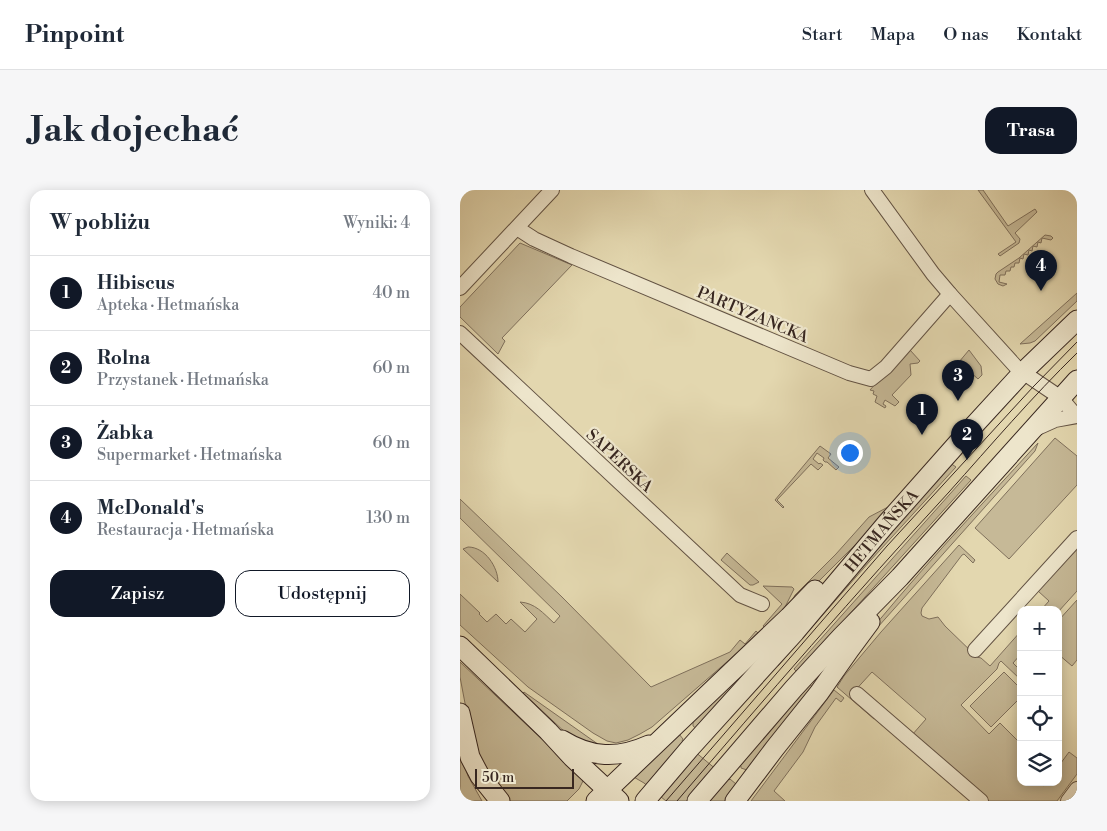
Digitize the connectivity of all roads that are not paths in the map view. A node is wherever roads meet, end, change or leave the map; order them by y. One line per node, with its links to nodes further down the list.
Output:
1 (552, 190): 3 (street)
2 (872, 190): 5 (street)
3 (517, 228): 4 (street); 5 (street, PARTYZANCKA)
4 (460, 288)
5 (950, 294): 8 (street)
6 (1077, 320): 8 (main road, HETMAŃSKA)
7 (460, 333): 16 (street, SAPERSKA)
8 (1024, 372): 10 (street); 13 (main road, HETMAŃSKA)
9 (1077, 380): 10 (main road)
10 (1069, 397): 11 (street); 12 (main road)
11 (1077, 416): 12 (street)
12 (1032, 430): 15 (main road)
13 (879, 532): 22 (main road); 26 (main road, HETMAŃSKA)
14 (1077, 538): 18 (street)
15 (889, 589): 27 (main road); 28 (main road)
16 (762, 604)
17 (460, 646): 21 (main road)
18 (975, 650)
19 (857, 694): 29 (street)
20 (460, 713): 25 (main road)
21 (548, 731): 22 (main road); 24 (main road)
22 (658, 741): 24 (main road)
23 (1077, 789): 30 (street)
24 (607, 797)
25 (499, 800)
26 (645, 801)
27 (697, 801)
28 (736, 801)
29 (981, 801)
30 (1068, 801)

